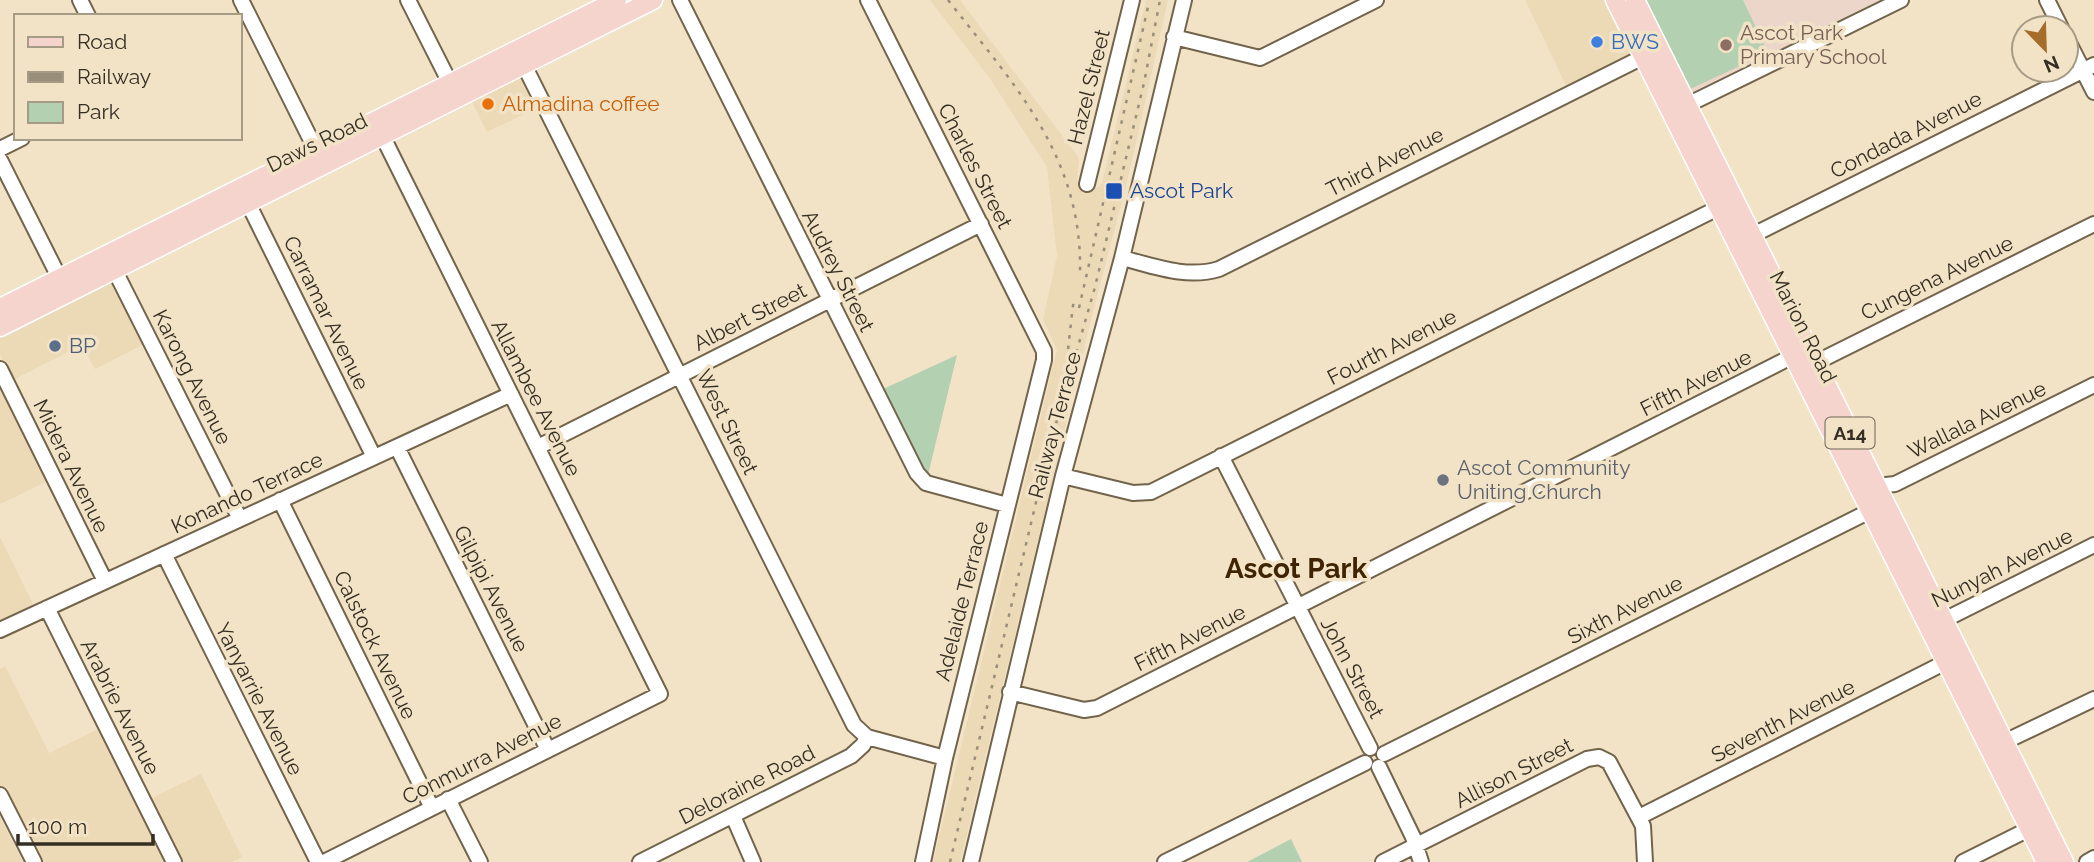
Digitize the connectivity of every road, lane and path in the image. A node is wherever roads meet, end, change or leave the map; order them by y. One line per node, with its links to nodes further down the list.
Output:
1 (241, 0): 13 (street)
2 (408, 0): 18 (street)
3 (617, 0): 16 (main road, Daws Road)
4 (653, 0): 16 (main road, Daws Road)
5 (680, 0): 35 (street, Audrey Street)
6 (867, 0): 30 (street, Charles Street)
7 (1132, 0): 26 (street, Hazel Street)
8 (1184, 0): 14 (street, Railway Terrace)
9 (1376, 0): 14 (street)
10 (1615, 0): 15 (main road, Marion Road / A14)
11 (1634, 0): 15 (main road, Marion Road / A14)
12 (1901, 0): 20 (street)
13 (246, 26): 24 (street)
14 (1174, 37): 32 (street, Railway Terrace)
15 (1651, 53): 20 (main road, Marion Road / A14); 32 (street, Third Avenue)
16 (520, 57): 18 (main road, Daws Road); 21 (main road, Daws Road); 41 (street, West Street)
17 (2089, 68): 19 (street); 31 (street, Condada Avenue)
18 (450, 83): 21 (main road, Daws Road)
19 (2094, 92)
20 (1679, 109): 28 (main road, Marion Road / A14)
21 (378, 129): 24 (main road, Daws Road); 43 (street, Allambee Avenue)
22 (18, 140): 23 (street)
23 (0, 149)
24 (320, 157): 27 (main road, Daws Road)
25 (0, 160): 34 (street)
26 (1087, 184)
27 (244, 195): 33 (main road, Daws Road); 47 (street, Carramar Avenue)
28 (1726, 204): 31 (main road, Marion Road / A14); 46 (street, Fourth Avenue)
29 (2094, 223): 39 (street, Cungena Avenue)
30 (982, 224): 35 (street, Albert Street); 38 (street, Charles Street)
31 (1744, 240): 39 (main road, Marion Road / A14)
32 (1122, 258): 48 (street, Railway Terrace)
33 (111, 262): 34 (main road, Daws Road); 53 (street, Karong Avenue)
34 (63, 286): 36 (main road, Daws Road); 37 (main road, Daws Road)
35 (829, 300): 41 (street, Albert Street); 51 (street, Audrey Street)
36 (0, 308)
37 (0, 327)
38 (1044, 351): 51 (street, Adelaide Terrace)
39 (1796, 363): 49 (main road, Marion Road / A14); 52 (main road, Marion Road / A14); 57 (street, Fifth Avenue)
40 (0, 369): 56 (street, Midera Avenue)
41 (681, 376): 45 (street, Albert Street); 65 (street, West Street)
42 (2094, 385): 49 (street, Wallala Avenue)
43 (512, 394): 44 (street, Konando Terrace); 45 (street, Allambee Avenue)
44 (397, 447): 47 (street, Konando Terrace); 67 (street, Gilpipi Avenue)
45 (538, 447): 63 (street, Allambee Avenue)
46 (1221, 456): 48 (street, Fourth Avenue); 57 (street, John Street)
47 (374, 457): 50 (street, Konando Terrace)
48 (1063, 476): 62 (street, Railway Terrace)
49 (1886, 484): 52 (main road, Marion Road / A14)
50 (281, 500): 53 (street, Konando Terrace); 72 (street, Calstock Avenue)
51 (1007, 505): 68 (street, Adelaide Terrace)
52 (1878, 507): 59 (main road, Marion Road / A14); 69 (street, Sixth Avenue)
53 (240, 519): 55 (street, Konando Terrace)
54 (2094, 545): 59 (street, Nunyah Avenue)
55 (163, 554): 56 (street, Konando Terrace); 80 (street, Yanyarrie Avenue)
56 (105, 581): 58 (street, Konando Terrace)
57 (1297, 607): 62 (street, Fifth Avenue); 69 (street, John Street)
58 (47, 608): 60 (street, Konando Terrace); 79 (street, Arabrie Avenue)
59 (1936, 624): 61 (main road, Marion Road / A14); 66 (main road, Marion Road / A14)
60 (0, 629)
61 (1946, 662): 66 (main road, Marion Road / A14); 74 (street, Seventh Avenue)
62 (1010, 692): 85 (street, Railway Terrace)
63 (660, 694): 67 (street, Conmurra Avenue)
64 (2094, 699): 66 (street)
65 (867, 737): 68 (street); 73 (street, Deloraine Road)
66 (1997, 746): 75 (main road, Marion Road / A14)
67 (548, 750): 71 (street, Conmurra Avenue)
68 (945, 758): 84 (street, Adelaide Terrace)
69 (1375, 758): 76 (street, John Street); 86 (street, Sixth Avenue)
70 (0, 795): 78 (street)
71 (449, 799): 72 (street, Conmurra Avenue); 81 (street)
72 (432, 808): 80 (street, Conmurra Avenue)
73 (733, 816): 82 (street, Deloraine Road); 83 (street)
74 (1639, 817): 76 (street, Allison Street); 89 (street, Allison Street)
75 (2037, 825): 90 (street); 91 (main road, Marion Road / A14); 92 (main road, Marion Road / A14)
76 (1415, 846): 87 (street, Allison Street); 88 (street, John Street)
77 (2094, 858): 93 (street)
78 (34, 862)
79 (174, 862)
80 (321, 862)
81 (480, 862)
82 (640, 862)
83 (753, 862)
84 (923, 862)
85 (971, 862)
86 (1166, 862)
87 (1383, 862)
88 (1421, 862)
89 (1645, 862)
90 (1963, 862)
91 (2046, 862)
92 (2064, 862)
93 (2087, 862)

